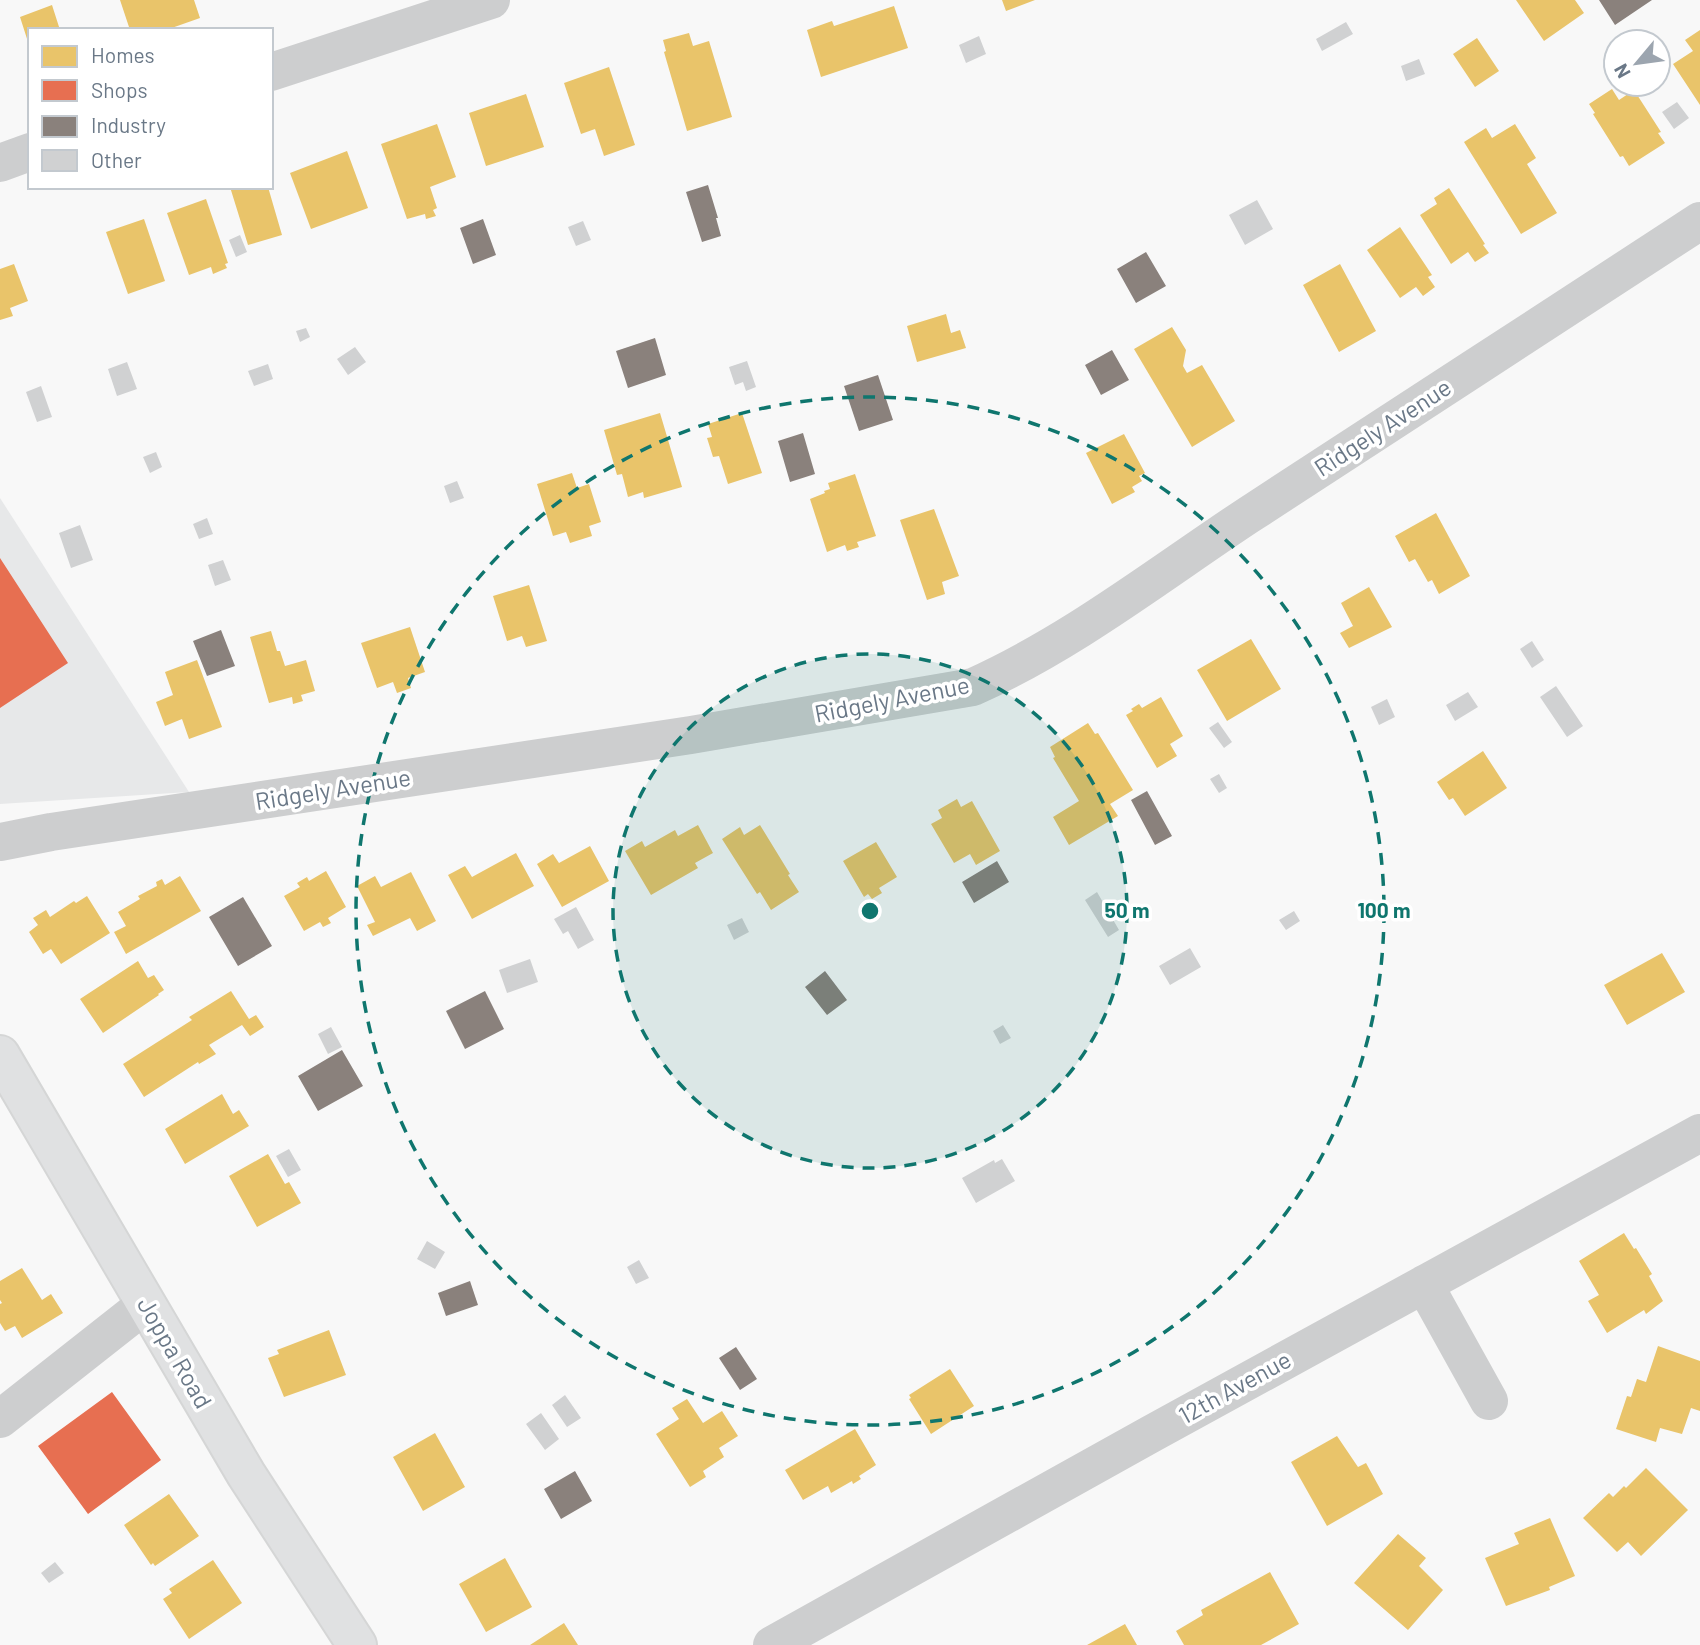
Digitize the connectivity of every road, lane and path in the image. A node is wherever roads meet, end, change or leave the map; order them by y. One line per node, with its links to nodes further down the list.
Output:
1 (491, 0): 2 (street)
2 (273, 71)
3 (28, 153): 4 (street)
4 (0, 163)
5 (1700, 221): 6 (street, Ridgely Avenue)
6 (0, 842)
7 (0, 1055): 10 (main road, Joppa Road)
8 (1700, 1133): 9 (street, 12th Avenue)
9 (1424, 1284): 11 (street); 14 (street, 12th Avenue)
10 (146, 1304): 12 (street); 13 (main road, Joppa Road)
11 (1489, 1401)
12 (0, 1419)
13 (357, 1645)
14 (772, 1645)

